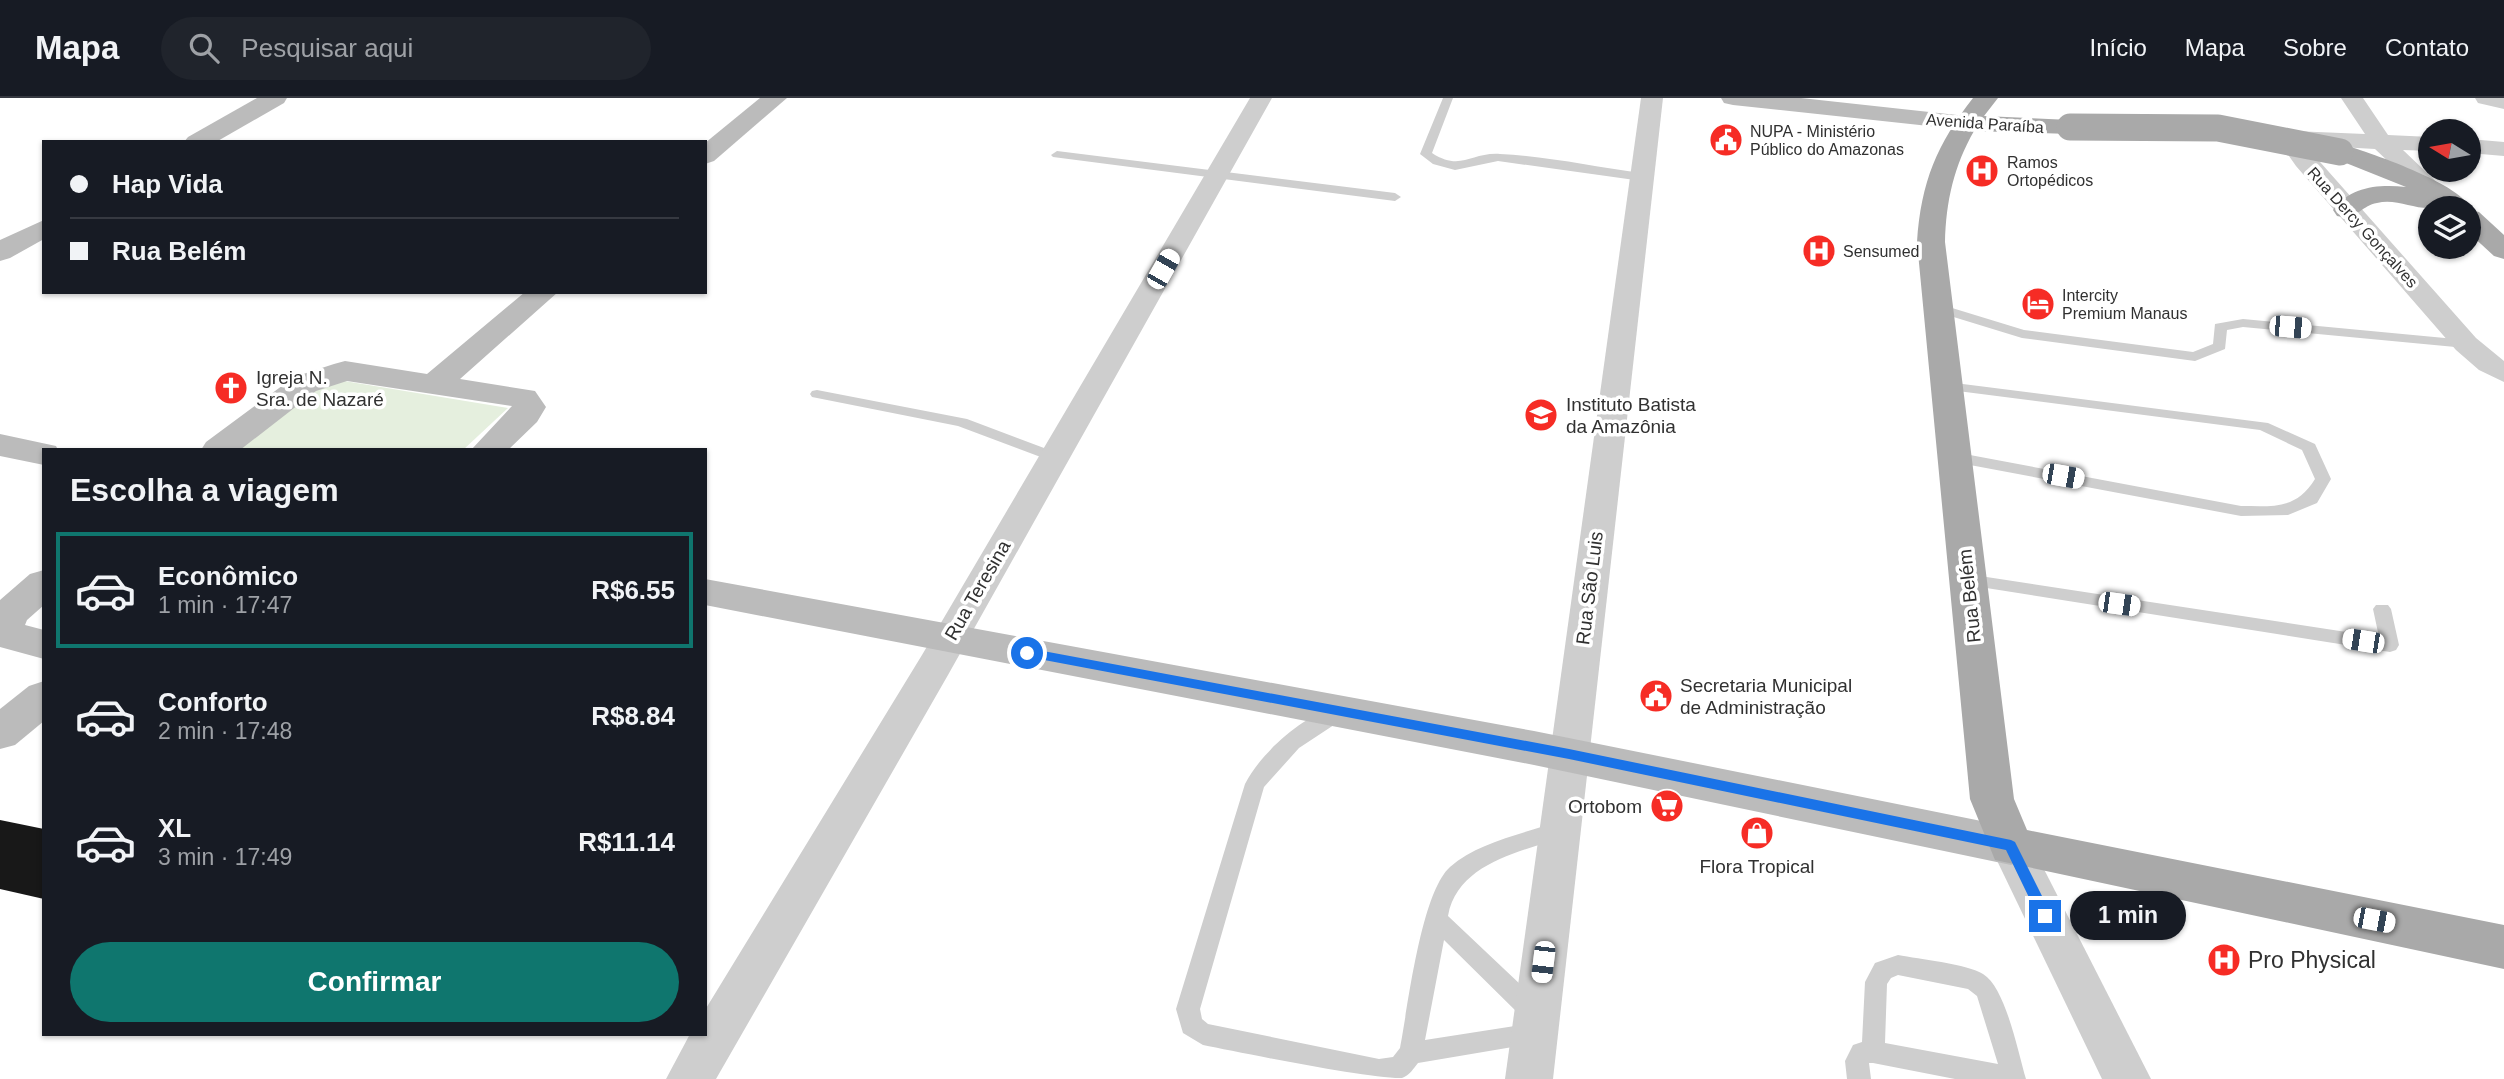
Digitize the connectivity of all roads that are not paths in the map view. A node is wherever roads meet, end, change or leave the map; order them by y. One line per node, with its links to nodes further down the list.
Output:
1 (275, 98): 12 (main road)
2 (775, 98): 17 (main road)
3 (1261, 98): 4 (lane); 19 (street, Rua Teresina)
4 (1274, 98)
5 (1448, 98): 20 (lane)
6 (1652, 98): 20 (street, Rua São Luis)
7 (1733, 98): 11 (main road, Avenida Paraíba)
8 (2352, 98): 13 (street)
9 (2486, 98): 10 (street)
10 (2504, 102)
11 (1976, 111): 21 (main road, Avenida Paraíba, bridge); 31 (main road, Rua Belém)
12 (201, 140)
13 (2381, 142): 14 (street); 22 (street); 25 (street, Rua Dercy Gonçalves)
14 (2418, 143)
15 (2482, 147): 16 (street)
16 (2504, 149)
17 (707, 154)
18 (1057, 155): 19 (lane)
19 (1217, 174): 23 (lane); 41 (street, Rua Teresina)
20 (1642, 177): 52 (street, Rua São Luis)
21 (2436, 196)
22 (2443, 196)
23 (1395, 197)
24 (2418, 200): 25 (main road)
25 (2347, 210): 32 (street, Rua Dercy Gonçalves)
26 (42, 229): 29 (main road)
27 (2481, 230): 28 (main road)
28 (2504, 250)
29 (0, 252)
30 (541, 294): 34 (main road)
31 (1938, 308): 32 (lane); 35 (main road, Rua Belém)
32 (2466, 344): 33 (street, Rua Dercy Gonçalves)
33 (2504, 373)
34 (434, 384): 38 (main road); 39 (main road)
35 (1947, 386): 42 (main road, Rua Belém); 42 (lane)
36 (817, 394): 41 (lane)
37 (0, 445): 40 (main road)
38 (221, 448)
39 (490, 448)
40 (42, 454)
41 (1054, 457): 47 (street, Rua Teresina)
42 (1954, 457): 43 (main road, Rua Belém)
43 (1967, 580): 46 (lane); 54 (main road, Rua Belém)
44 (42, 585): 48 (main road)
45 (707, 592): 47 (main road)
46 (2382, 609)
47 (949, 638): 50 (main road); 60 (street, Rua Teresina)
48 (42, 645)
49 (42, 699): 51 (main road)
50 (1340, 712): 52 (main road); 59 (lane)
51 (0, 733)
52 (1569, 754): 53 (street, Rua São Luis); 54 (main road)
53 (1559, 830): 55 (lane); 57 (street, Rua São Luis)
54 (2011, 846): 56 (main road); 64 (street, Rua Belém)
55 (1437, 919): 57 (lane); 59 (lane)
56 (2504, 947)
57 (1535, 1025): 59 (lane); 61 (street, Rua São Luis)
58 (1873, 1052): 62 (lane); 63 (lane); 63 (lane)
59 (1411, 1054)
60 (690, 1079)
61 (1529, 1079)
62 (1859, 1079)
63 (2014, 1079)
64 (2127, 1079)

